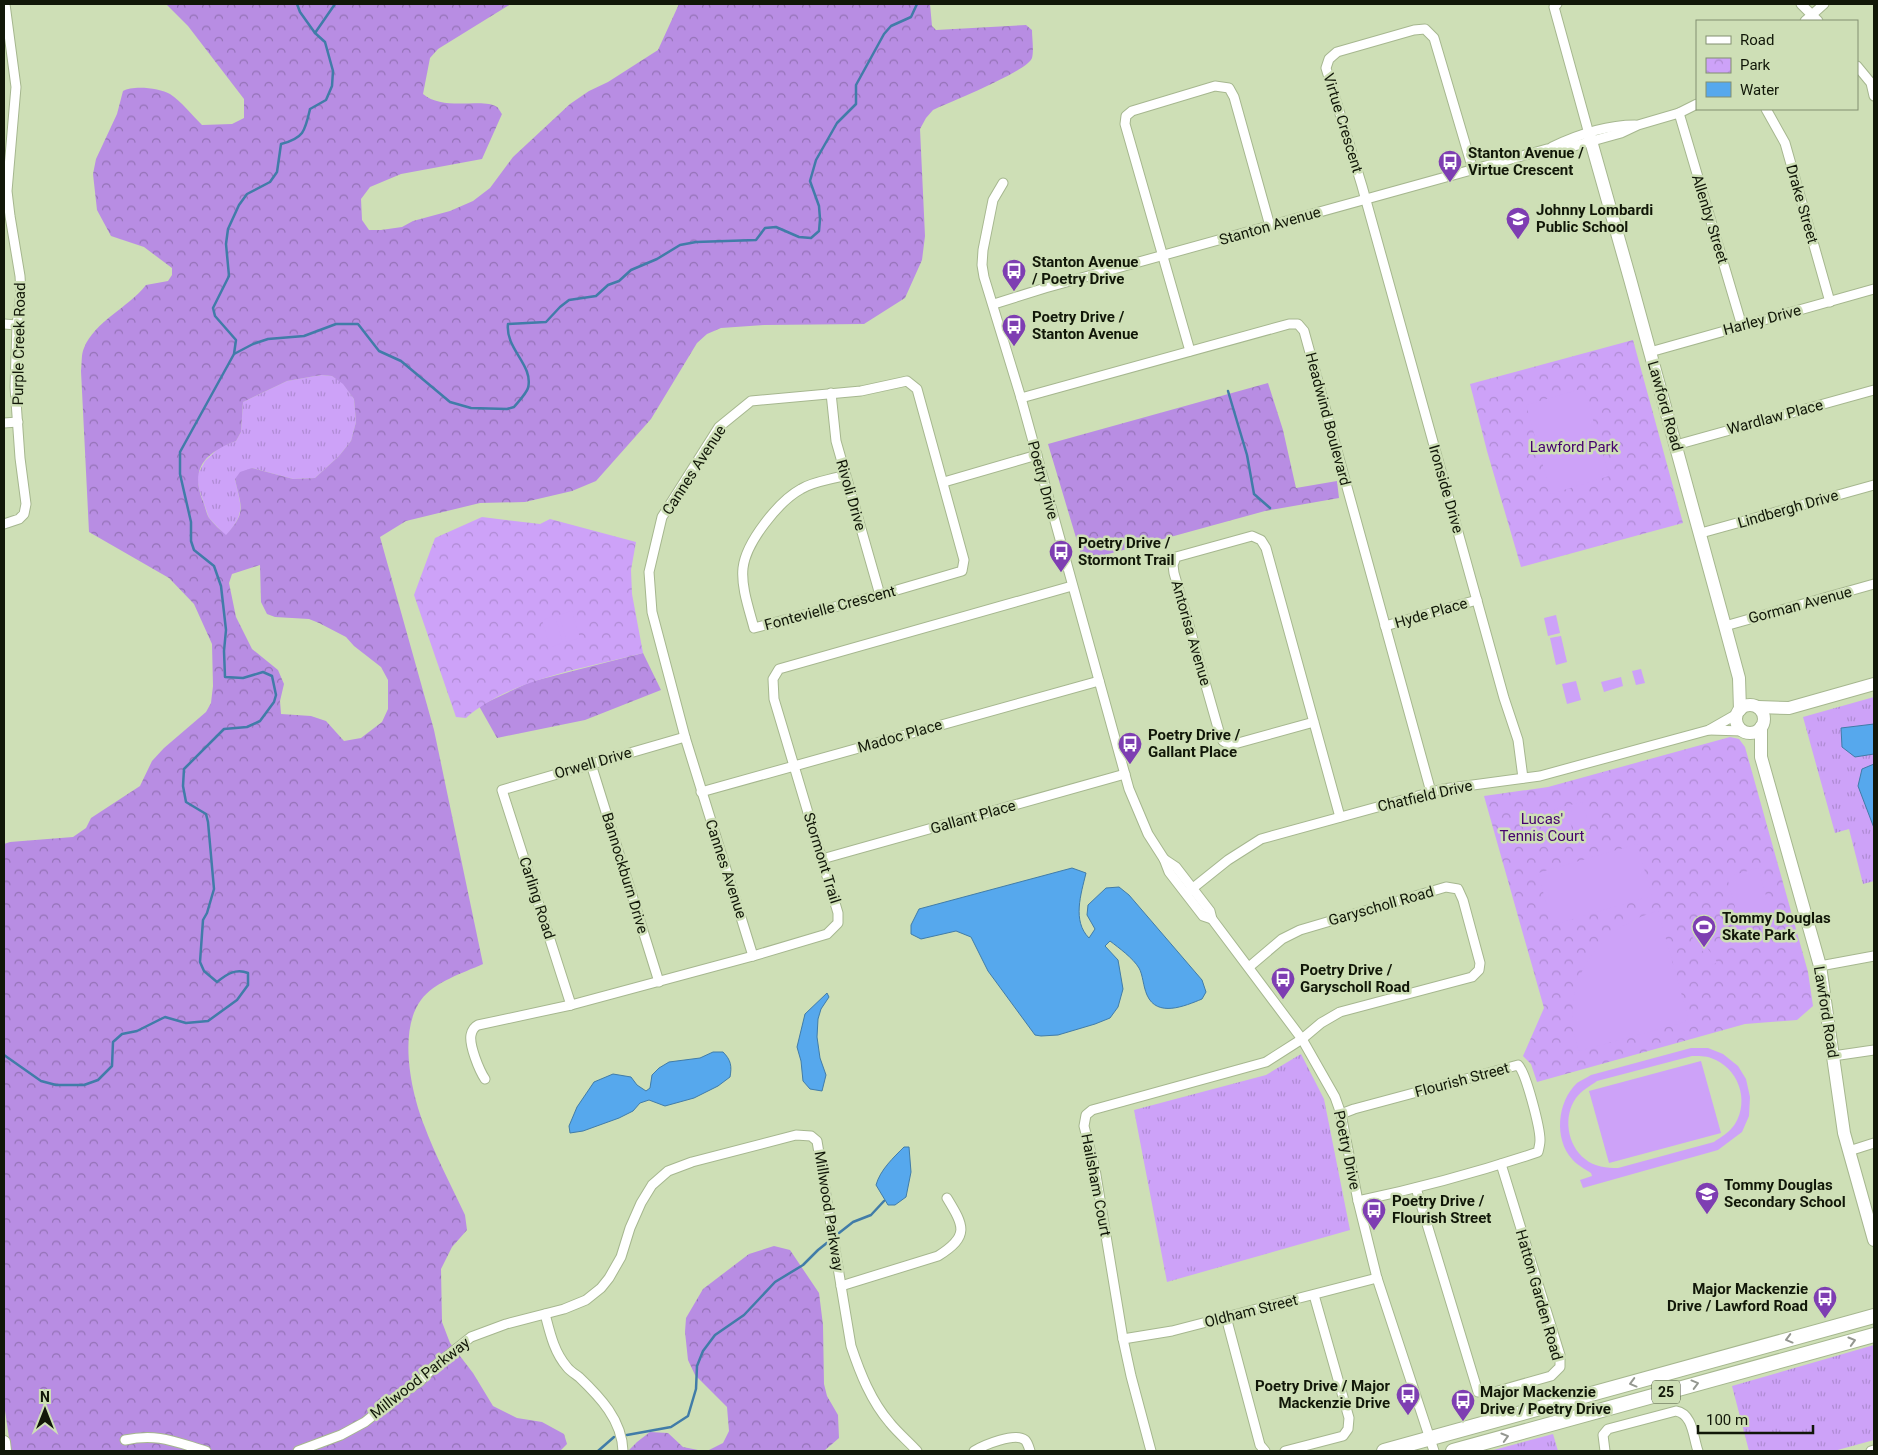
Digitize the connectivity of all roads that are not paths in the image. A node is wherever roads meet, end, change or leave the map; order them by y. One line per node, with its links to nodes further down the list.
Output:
1 (5, 4): 12 (street, Purple Creek Road)
2 (1557, 4): 13 (street)
3 (1801, 4): 5 (street)
4 (1824, 4): 5 (street)
5 (1812, 19)
6 (1858, 67): 7 (street)
7 (1872, 82): 8 (street)
8 (1874, 96)
9 (1696, 104): 11 (street, Stanton Avenue)
10 (1767, 110): 21 (street, Drake Street)
11 (1679, 113): 13 (street, Stanton Avenue); 25 (street, Allenby Street)
12 (8, 123): 17 (street, Purple Creek Road)
13 (1590, 138): 14 (street, Stanton Avenue); 27 (street, Lawford Road)
14 (1474, 170): 16 (street, Stanton Avenue); 16 (street, Virtue Crescent)
15 (1003, 183): 22 (street, Poetry Drive)
16 (1366, 199): 18 (street, Stanton Avenue); 44 (street, Ironside Drive)
17 (7, 217): 24 (street, Purple Creek Road)
18 (1270, 226): 19 (street, Stanton Avenue); 19 (street)
19 (1163, 256): 22 (street, Stanton Avenue); 26 (street)
20 (1874, 289): 21 (street, Harley Drive)
21 (1830, 302): 25 (street, Harley Drive)
22 (994, 304): 30 (street, Poetry Drive)
23 (4, 324): 24 (street)
24 (16, 325): 31 (street, Purple Creek Road)
25 (1742, 326): 27 (street, Harley Drive)
26 (1190, 351): 30 (street, Headwind Boulevard); 45 (street, Headwind Boulevard)
27 (1650, 352): 33 (street, Lawford Road)
28 (1874, 390): 33 (street, Wardlaw Place)
29 (831, 393): 35 (street, Rivoli Drive); 36 (street, Cannes Avenue); 57 (street, Cannes Avenue)
30 (1021, 398): 34 (street, Poetry Drive)
31 (18, 422): 32 (street); 38 (street, Purple Creek Road)
32 (4, 423)
33 (1676, 445): 39 (street, Lawford Road)
34 (1037, 455): 36 (street); 42 (street, Poetry Drive)
35 (845, 475): 43 (street, Rivoli Drive); 43 (street, Fontevielle Crescent)
36 (944, 482): 40 (street, Cannes Avenue)
37 (1874, 485): 39 (street, Lindbergh Drive)
38 (4, 524)
39 (1701, 533): 46 (street, Lawford Road)
40 (962, 571): 43 (street, Fontevielle Crescent)
41 (1874, 584): 46 (street, Gorman Avenue)
42 (1072, 586): 48 (street, Poetry Drive); 60 (street, Stormont Trail)
43 (880, 595)
44 (1477, 600): 45 (street, Hyde Place); 62 (street, Ironside Drive)
45 (1385, 626): 65 (street, Headwind Boulevard)
46 (1725, 626): 47 (street, Lawford Road)
47 (1739, 678): 50 (street, Lawford Road); 52 (street, Lawford Road)
48 (1098, 681): 60 (street, Madoc Place); 61 (street, Poetry Drive)
49 (1874, 684): 51 (street)
50 (1757, 707): 51 (street); 52 (street); 54 (street)
51 (1789, 708): 54 (street)
52 (1739, 712): 55 (street, Chatfield Drive); 56 (street)
53 (1314, 722): 53 (street, Antorisa Avenue); 66 (street, Antorisa Avenue)
54 (1762, 726): 56 (street); 58 (street, Lawford Road)
55 (1709, 730): 56 (street, Chatfield Drive); 62 (street, Chatfield Drive)
56 (1743, 731): 58 (street, Lawford Road)
57 (684, 737): 59 (street, Orwell Drive); 64 (street, Cannes Avenue)
58 (1761, 757): 71 (street, Lawford Road)
59 (590, 764): 63 (street, Orwell Drive); 73 (street, Bannockburn Drive)
60 (794, 766): 64 (street, Madoc Place); 67 (street, Stormont Trail)
61 (1125, 774): 67 (street, Gallant Place); 68 (street, Poetry Drive)
62 (1523, 778): 65 (street, Chatfield Drive)
63 (502, 790): 74 (street, Carling Road)
64 (701, 792): 69 (street, Cannes Avenue)
65 (1431, 792): 66 (street, Chatfield Drive)
66 (1340, 817): 68 (street, Chatfield Drive)
67 (822, 859): 69 (street, Stormont Trail)
68 (1189, 891): 72 (street, Poetry Drive)
69 (753, 956): 73 (street, Stormont Trail)
70 (1874, 956): 71 (street)
71 (1820, 966): 77 (street, Lawford Road)
72 (1250, 967): 75 (street, Poetry Drive); 75 (street, Garyscholl Road)
73 (659, 982): 74 (street, Stormont Trail)
74 (571, 1005): 78 (street, Stormont Trail)
75 (1302, 1039): 79 (street, Poetry Drive); 94 (street, Hailsham Court)
76 (1874, 1050): 77 (street)
77 (1834, 1056): 81 (street, Lawford Road)
78 (485, 1079)
79 (1340, 1114): 82 (street, Flourish Street); 85 (street, Poetry Drive)
80 (1874, 1143): 81 (street)
81 (1849, 1151): 86 (street, Lawford Road)
82 (1501, 1164): 83 (street, Flourish Street); 83 (street, Hatton Garden Road)
83 (1416, 1188): 85 (street, Flourish Street)
84 (947, 1198): 88 (street)
85 (1358, 1201): 87 (street, Poetry Drive)
86 (1874, 1240)
87 (1377, 1278): 89 (street, Oldham Street); 97 (street, Poetry Drive)
88 (841, 1286): 90 (street, Millwood Parkway); 102 (street, Millwood Parkway)
89 (1314, 1295): 92 (street, Oldham Street); 107 (street)
90 (545, 1314): 100 (street, Millwood Parkway); 101 (street)
91 (1874, 1316): 97 (main road, 25, one-way to 97)
92 (1226, 1317): 94 (street, Oldham Street); 106 (street)
93 (1874, 1335): 109 (main road, 25, one-way to 93)
94 (1123, 1339): 105 (street, Hailsham Court)
95 (126, 1440): 99 (street)
96 (4, 1442): 98 (street)
97 (1432, 1445): 108 (main road, 25)
98 (5, 1451)
99 (206, 1451)
100 (298, 1451)
101 (623, 1451)
102 (917, 1451)
103 (974, 1451): 104 (street)
104 (1030, 1451)
105 (1151, 1451)
106 (1265, 1451)
107 (1285, 1451)
108 (1384, 1451)
109 (1453, 1451)
110 (1605, 1451): 111 (street)
111 (1698, 1451)

